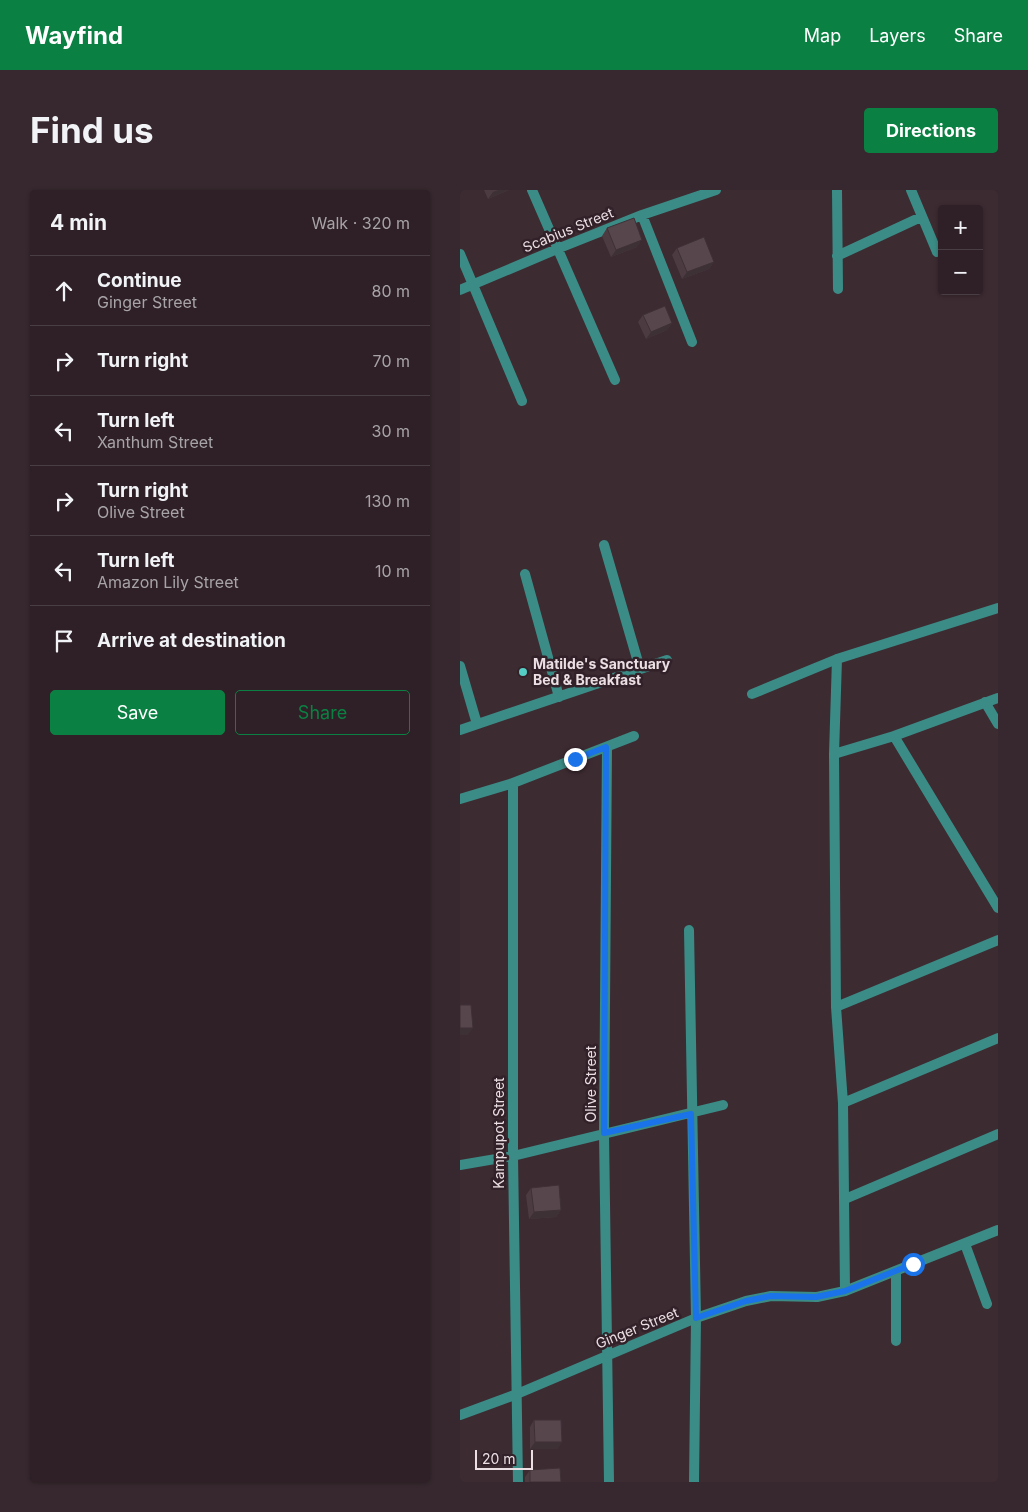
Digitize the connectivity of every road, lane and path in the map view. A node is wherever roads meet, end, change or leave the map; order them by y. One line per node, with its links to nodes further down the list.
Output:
1 (532, 190): 8 (street)
2 (716, 190): 5 (street, Scabius Street)
3 (837, 190): 11 (street)
4 (911, 190): 7 (street)
5 (682, 195): 6 (street, Scabius Street)
6 (642, 215): 8 (street, Scabius Street); 15 (street)
7 (921, 217): 9 (street); 11 (street)
8 (557, 249): 12 (street, Scabius Street); 16 (street)
9 (937, 252)
10 (460, 254): 12 (street)
11 (837, 256): 13 (street)
12 (473, 285): 14 (street, Scabius Street); 17 (street)
13 (838, 289)
14 (460, 290)
15 (692, 342)
16 (615, 380)
17 (522, 401)
18 (604, 545): 24 (street)
19 (525, 574): 26 (street)
20 (998, 608): 21 (street)
21 (837, 659): 25 (street); 35 (street)
22 (667, 660): 24 (street)
23 (460, 666): 29 (street)
24 (640, 669): 26 (street)
25 (752, 694)
26 (559, 697): 29 (street)
27 (998, 698): 28 (street)
28 (985, 702): 30 (street); 33 (street)
29 (477, 724): 31 (street)
30 (998, 724)
31 (460, 730)
32 (634, 736): 34 (street)
33 (894, 736): 35 (street); 38 (street)
34 (606, 747): 36 (street); 46 (street, Olive Street)
35 (834, 754): 41 (street)
36 (513, 783): 37 (street); 48 (street, Kampupot Street)
37 (460, 799)
38 (998, 908)
39 (689, 930): 45 (street)
40 (998, 940): 41 (street)
41 (836, 1007): 43 (street)
42 (998, 1038): 43 (street)
43 (843, 1103): 50 (street)
44 (724, 1105): 45 (street)
45 (691, 1114): 46 (street); 56 (street)
46 (604, 1133): 48 (street); 58 (street, Olive Street)
47 (998, 1134): 50 (street)
48 (513, 1156): 49 (street); 59 (street, Kampupot Street)
49 (460, 1164)
50 (844, 1200): 54 (street)
51 (998, 1230): 52 (street, Ginger Street)
52 (965, 1244): 53 (street, Ginger Street); 55 (street)
53 (896, 1271): 54 (street, Ginger Street); 57 (street)
54 (845, 1291): 56 (street, Ginger Street)
55 (988, 1304)
56 (696, 1318): 58 (street, Ginger Street); 63 (street)
57 (896, 1340)
58 (608, 1354): 59 (street, Ginger Street); 62 (street, Olive Street)
59 (517, 1394): 60 (street, Ginger Street); 61 (street, Kampupot Street)
60 (460, 1415)
61 (518, 1482)
62 (608, 1482)
63 (694, 1482)

